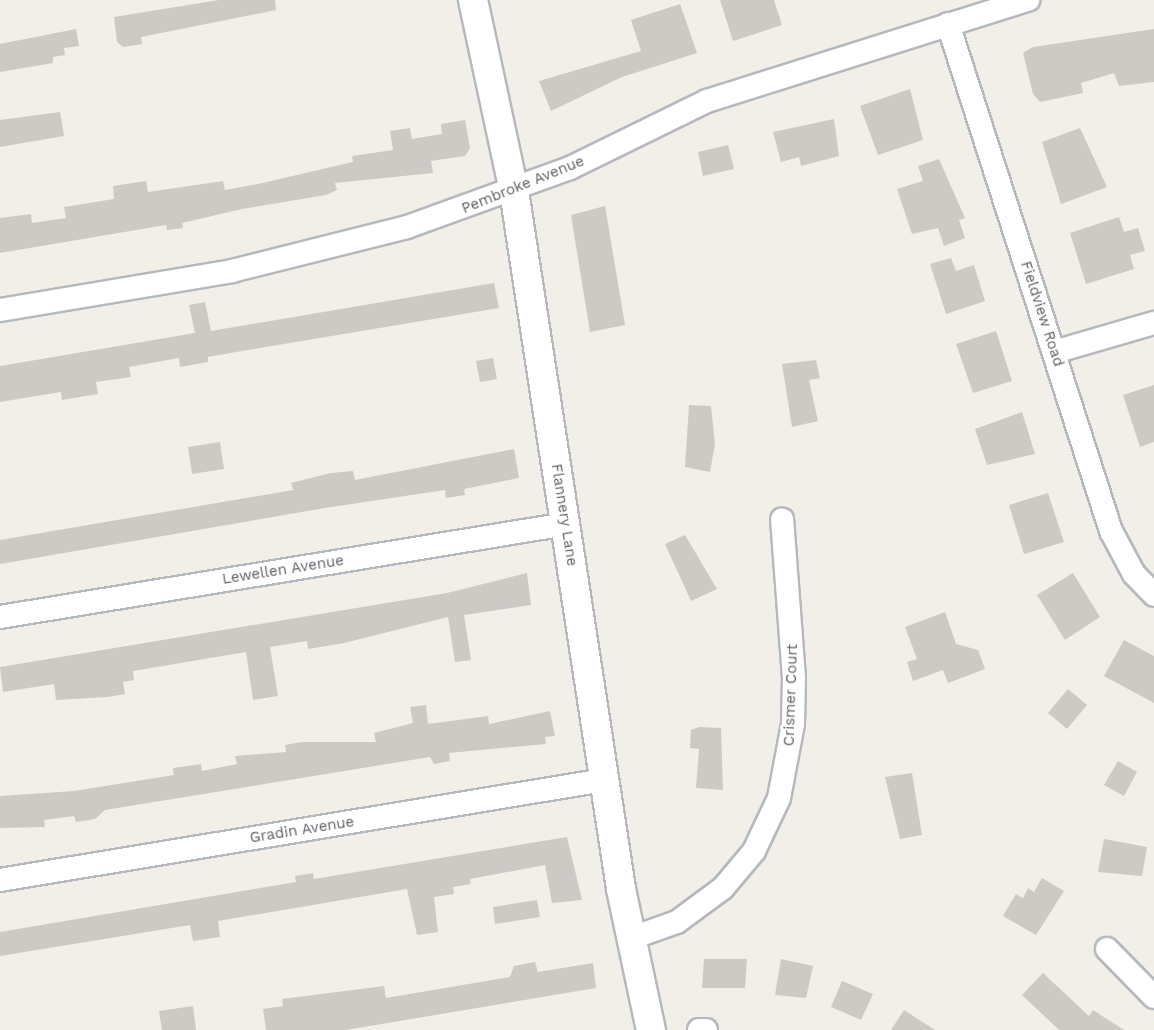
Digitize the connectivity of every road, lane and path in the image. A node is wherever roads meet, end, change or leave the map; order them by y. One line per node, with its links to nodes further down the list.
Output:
1 (473, 0): 4 (street, Flannery Lane)
2 (1028, 0): 3 (street, Pembroke Avenue)
3 (948, 24): 4 (street, Pembroke Avenue); 7 (street, Fieldview Road)
4 (514, 191): 5 (street, Pembroke Avenue); 9 (street, Flannery Lane)
5 (0, 310)
6 (1154, 323): 7 (street)
7 (1054, 352): 10 (street, Fieldview Road)
8 (782, 519): 14 (street, Crismer Court)
9 (566, 524): 11 (street, Lewellen Avenue); 12 (street, Flannery Lane)
10 (1154, 595)
11 (0, 617)
12 (604, 780): 13 (street, Gradin Avenue); 14 (street, Flannery Lane)
13 (0, 880)
14 (629, 939): 17 (street, Flannery Lane)
15 (1107, 949): 16 (street)
16 (1154, 997)
17 (651, 1030)
18 (699, 1030): 19 (street)
19 (706, 1030)

